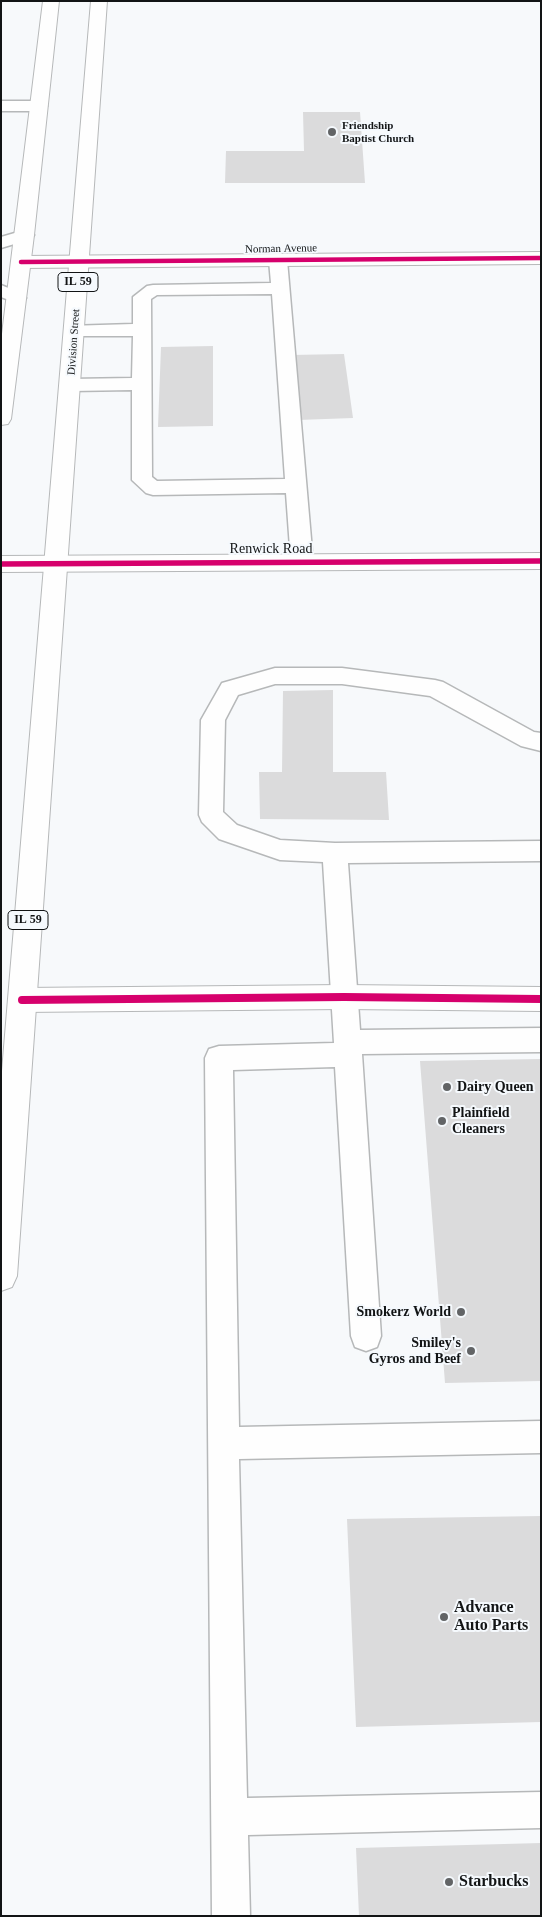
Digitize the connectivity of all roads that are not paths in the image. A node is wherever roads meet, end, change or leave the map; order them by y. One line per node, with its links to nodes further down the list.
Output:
1 (52, 1): 4 (main road)
2 (99, 1): 10 (main road, Division Street / IL 59)
3 (1, 106): 4 (lane)
4 (39, 106): 5 (main road)
5 (25, 235): 6 (lane); 9 (main road)
6 (1, 243)
7 (541, 258): 8 (main road, Norman Avenue)
8 (278, 260): 10 (main road, Norman Avenue); 11 (lane)
9 (21, 262): 10 (main road, Norman Avenue); 12 (main road)
10 (79, 262): 13 (main road, Division Street / IL 59)
11 (280, 288): 14 (lane); 18 (lane)
12 (9, 294): 17 (main road)
13 (74, 330): 14 (lane); 16 (main road, Division Street / IL 59)
14 (142, 330): 15 (lane)
15 (142, 384): 16 (lane); 18 (lane)
16 (71, 385): 21 (main road, Division Street / IL 59)
17 (1, 420)
18 (295, 486): 20 (lane)
19 (541, 561): 20 (main road, Renwick Road)
20 (302, 562): 21 (main road, Renwick Road)
21 (56, 563): 22 (main road, Renwick Road); 28 (main road, IL 59)
22 (1, 564)
23 (541, 742): 25 (lane)
24 (541, 851): 25 (lane)
25 (335, 853): 26 (lane)
26 (344, 998): 27 (main road); 28 (main road); 30 (lane)
27 (541, 999)
28 (22, 1000): 31 (main road, IL 59)
29 (541, 1040): 30 (lane)
30 (347, 1049): 32 (lane); 34 (lane)
31 (1, 1276)
32 (366, 1336)
33 (541, 1437): 34 (lane)
34 (223, 1443): 36 (lane)
35 (541, 1810): 36 (lane)
36 (230, 1817): 37 (lane)
37 (231, 1916)

